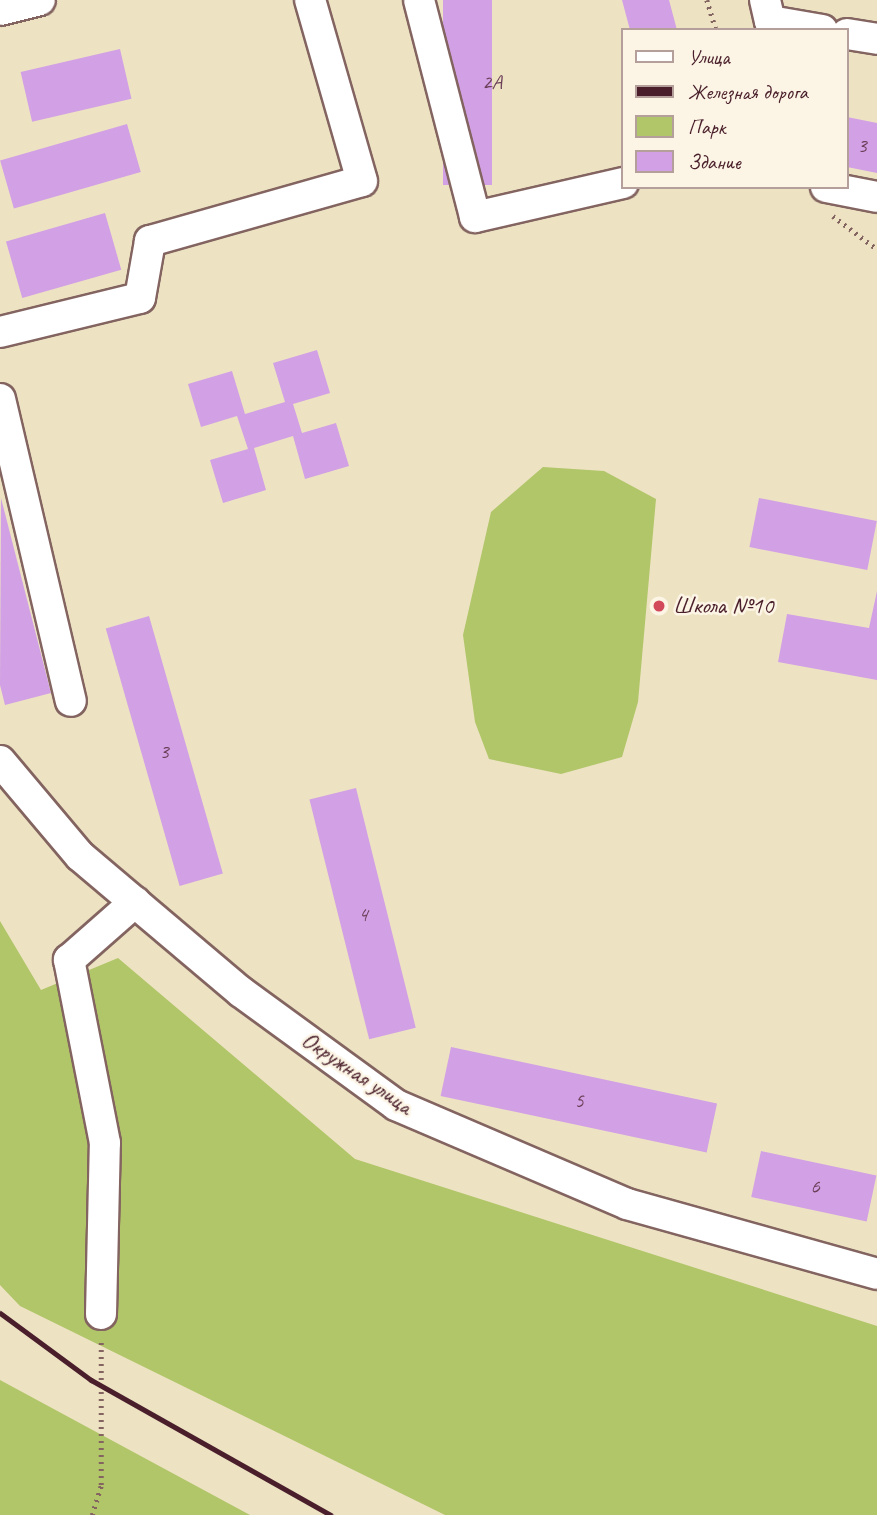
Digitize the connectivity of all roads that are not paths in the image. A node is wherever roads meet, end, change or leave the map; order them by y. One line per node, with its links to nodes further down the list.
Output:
1 (40, 0): 5 (street)
2 (310, 0): 12 (street)
3 (418, 0): 9 (street)
4 (765, 0): 6 (street)
5 (0, 10)
6 (811, 28)
7 (849, 34): 8 (street)
8 (877, 39)
9 (622, 183)
10 (836, 189): 11 (street)
11 (877, 197)
12 (0, 332)
13 (1, 414): 14 (street)
14 (71, 701)
15 (0, 761): 16 (street, Окружная улица)
16 (135, 902): 17 (street, Окружная улица); 18 (street)
17 (877, 1275)
18 (101, 1314)

